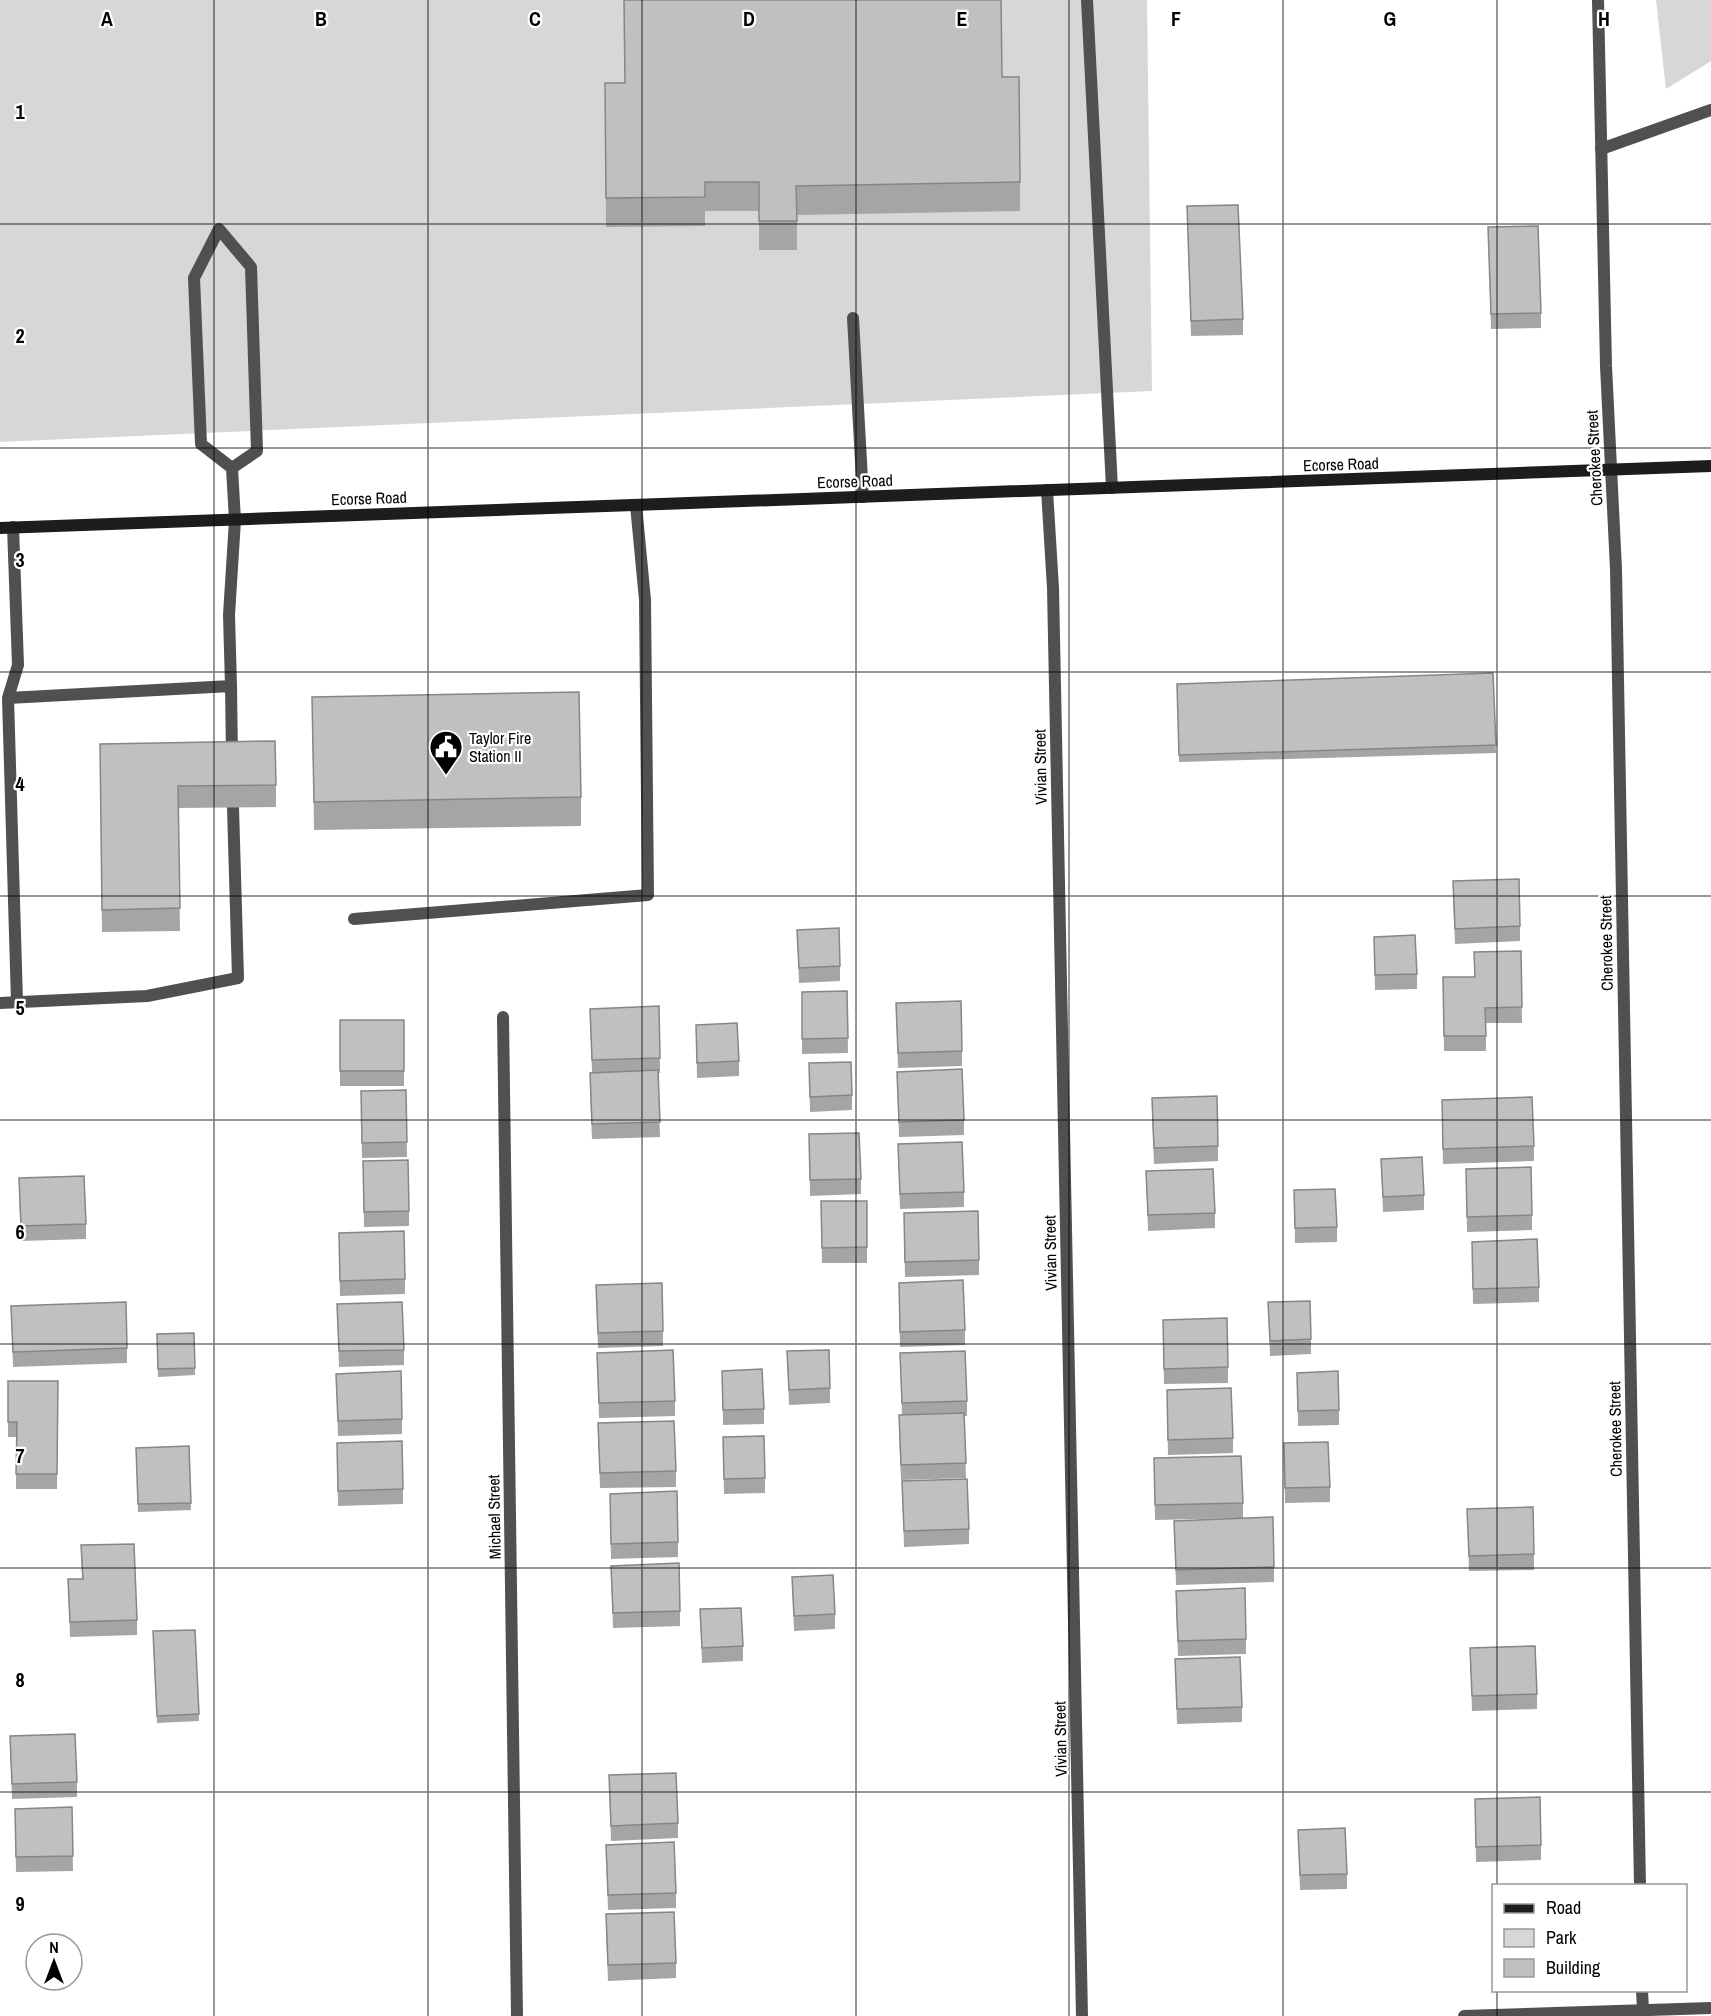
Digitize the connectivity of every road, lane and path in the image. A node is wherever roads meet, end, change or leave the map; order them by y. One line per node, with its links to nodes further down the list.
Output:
1 (1087, 0): 9 (street)
2 (1598, 0): 4 (street, Cherokee Street)
3 (1711, 110): 4 (street)
4 (1601, 149): 8 (street, Cherokee Street)
5 (853, 318): 11 (street)
6 (1711, 466): 8 (main road, Ecorse Road)
7 (232, 468): 7 (street); 13 (street)
8 (1612, 471): 9 (main road, Ecorse Road); 24 (street, Cherokee Street)
9 (1112, 488): 10 (main road, Ecorse Road)
10 (1047, 490): 11 (main road, Ecorse Road); 29 (street, Vivian Street)
11 (863, 497): 12 (main road, Ecorse Road)
12 (636, 505): 13 (main road, Ecorse Road); 20 (street)
13 (235, 520): 14 (main road, Ecorse Road); 16 (street)
14 (13, 527): 15 (main road, Ecorse Road); 17 (street)
15 (0, 528)
16 (231, 686): 17 (street); 18 (street)
17 (9, 698): 21 (street)
18 (232, 764)
19 (233, 807): 21 (street)
20 (354, 918)
21 (18, 1002): 22 (street)
22 (0, 1003)
23 (504, 1017): 28 (street, Michael Street)
24 (1640, 1884)
25 (1642, 1992): 27 (street)
26 (1711, 2008): 27 (street)
27 (1643, 2010): 30 (street)
28 (518, 2016)
29 (1082, 2016)
30 (1464, 2016)

